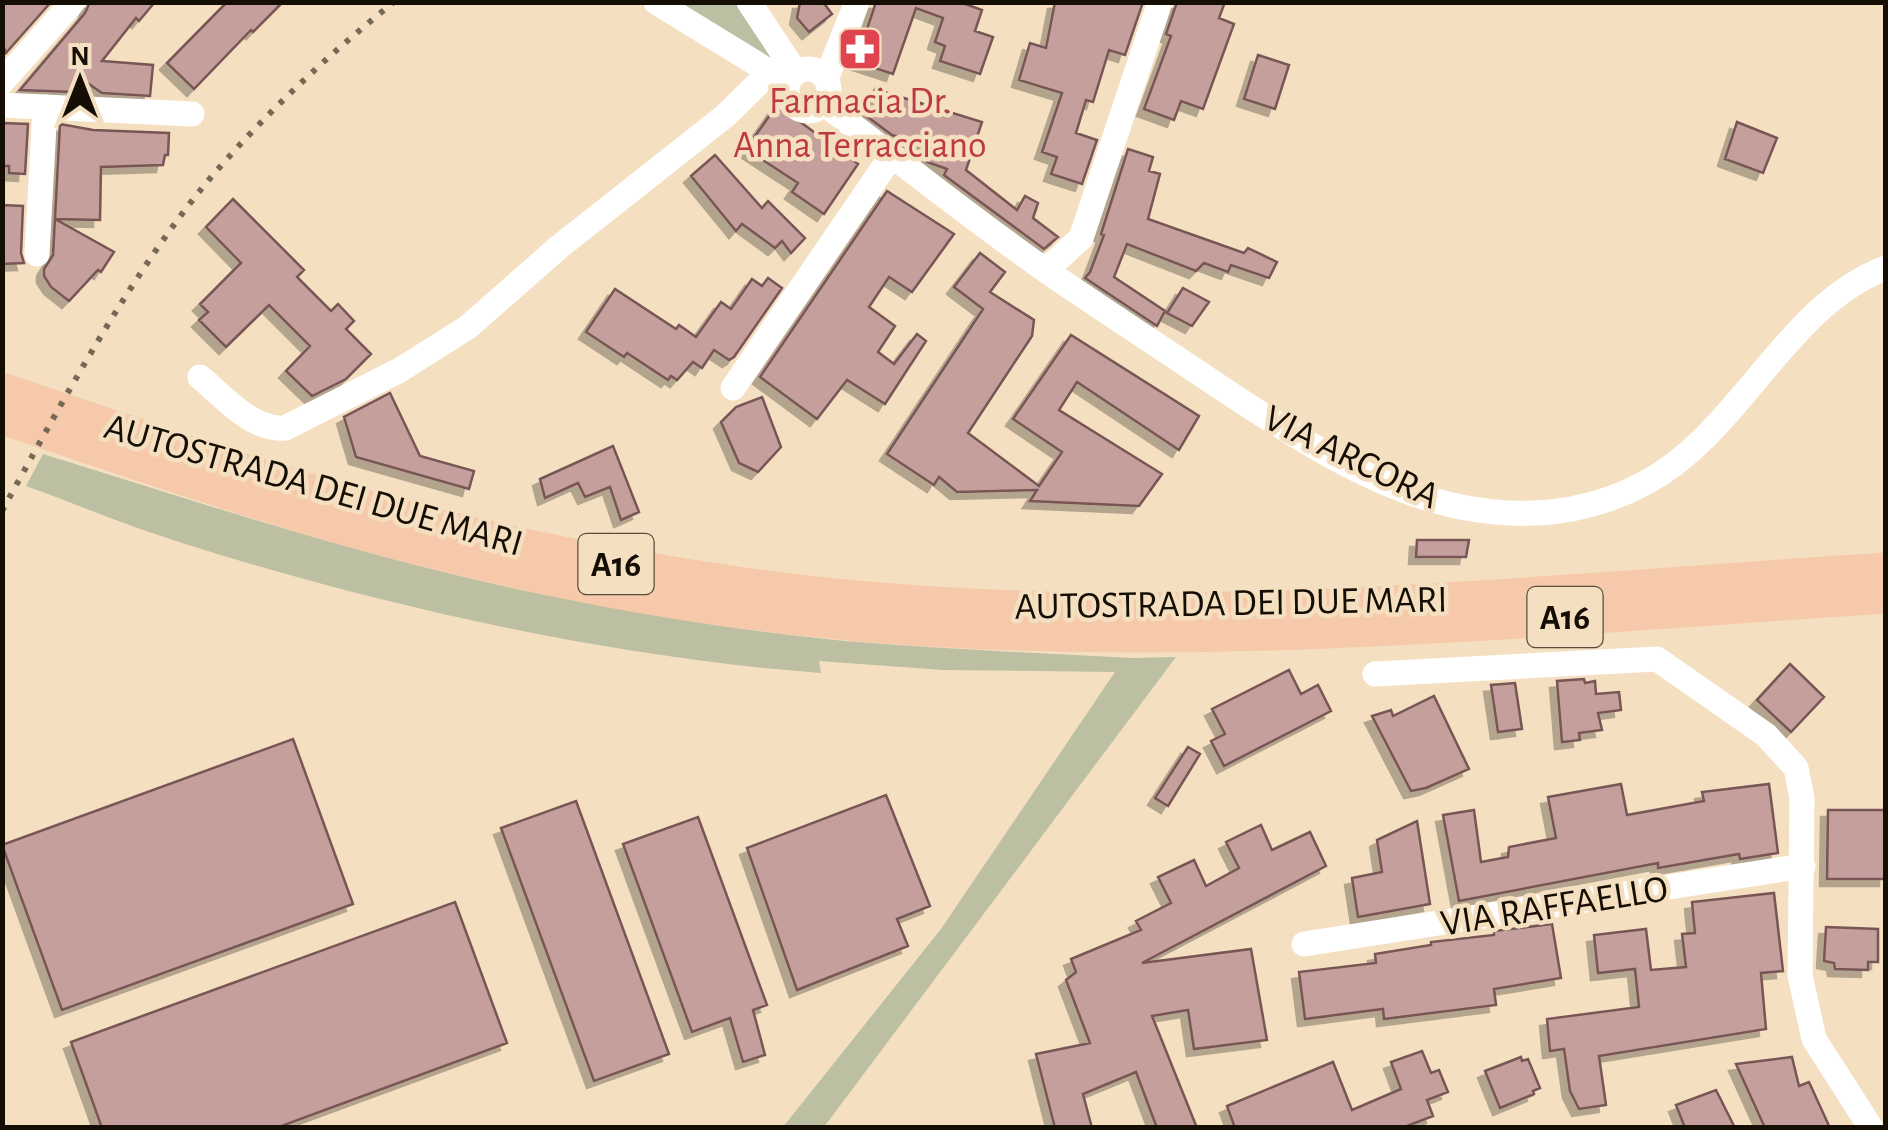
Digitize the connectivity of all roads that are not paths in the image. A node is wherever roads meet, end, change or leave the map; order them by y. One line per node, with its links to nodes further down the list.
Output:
1 (73, 2): 7 (street)
2 (656, 2): 6 (street, VIA ARCORA)
3 (750, 2): 6 (street)
4 (857, 2): 8 (street)
5 (1160, 2): 15 (street)
6 (785, 76): 8 (street, VIA ARCORA); 8 (street, VIA ARCORA); 16 (street)
7 (2, 82)
8 (825, 91): 12 (street, VIA ARCORA)
9 (2, 105): 10 (street)
10 (45, 107): 11 (street); 13 (street)
11 (192, 114)
12 (892, 155): 15 (street, VIA ARCORA); 17 (street)
13 (38, 254)
14 (1886, 268): 15 (street, VIA ARCORA)
15 (1046, 270)
16 (200, 377)
17 (733, 388)
18 (8, 406): 21 (highway, AUTOSTRADA DEI DUE MARI / A16)
19 (1886, 570): 21 (highway, AUTOSTRADA DEI DUE MARI / A16)
20 (1886, 596): 21 (highway, AUTOSTRADA DEI DUE MARI / A16)
21 (1253, 622)
22 (1375, 674): 23 (street)
23 (1804, 866): 24 (street, VIA RAFFAELLO); 25 (street)
24 (1304, 944)
25 (1871, 1128)

